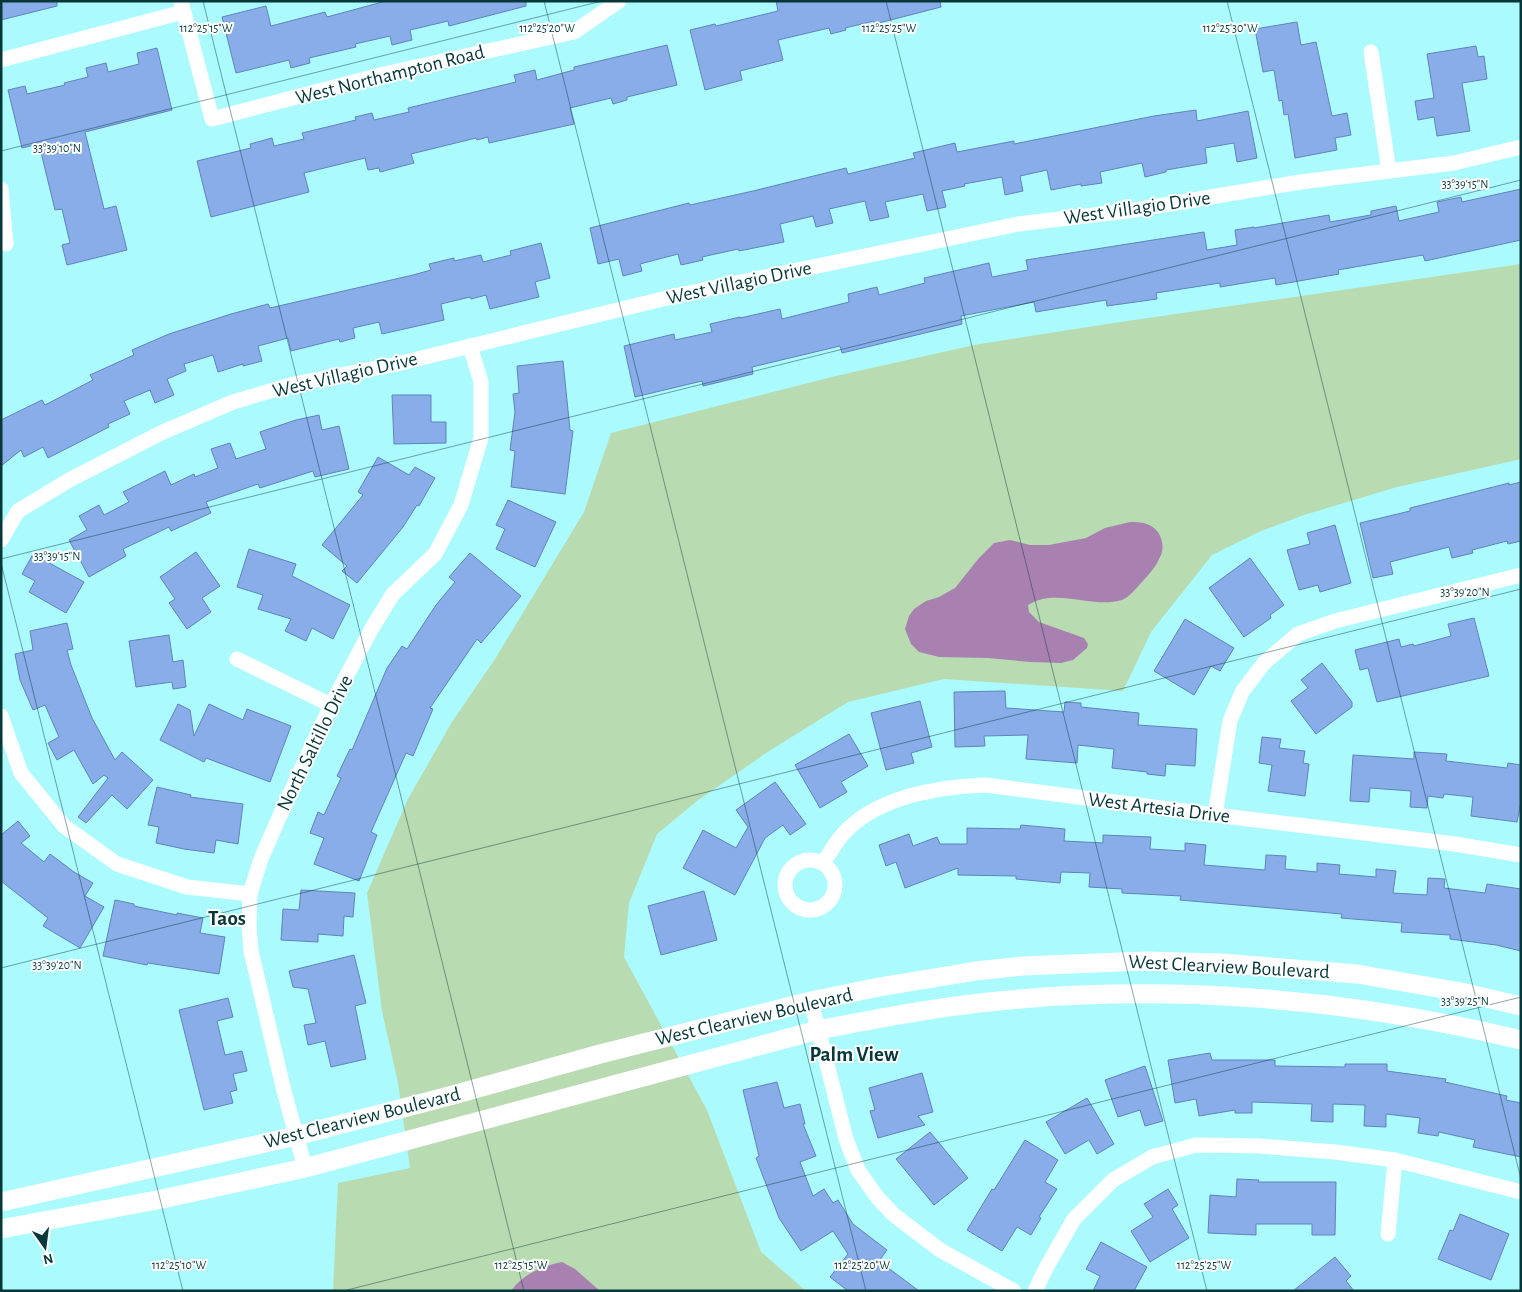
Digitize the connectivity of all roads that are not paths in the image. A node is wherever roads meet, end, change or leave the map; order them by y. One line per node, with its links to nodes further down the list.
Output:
1 (619, 1): 2 (street, West Northampton Road)
2 (182, 7): 4 (street)
3 (1371, 52): 6 (street)
4 (1, 60)
5 (1521, 147): 6 (street, West Villagio Drive)
6 (1390, 171): 9 (street, West Villagio Drive)
7 (1, 189): 8 (street)
8 (6, 244)
9 (470, 346): 10 (street, West Villagio Drive); 13 (street, North Saltillo Drive)
10 (1, 540)
11 (1521, 575): 15 (street)
12 (236, 659): 13 (street)
13 (332, 705): 18 (street, North Saltillo Drive)
14 (1, 716): 18 (street)
15 (1215, 815): 16 (street, West Artesia Drive); 17 (street, West Artesia Drive)
16 (1521, 855)
17 (823, 864)
18 (250, 894): 23 (street, North Saltillo Drive)
19 (811, 1001): 20 (street, West Clearview Boulevard); 21 (street); 23 (street, West Clearview Boulevard)
20 (1521, 1006)
21 (818, 1030): 22 (street, West Clearview Boulevard); 25 (street, West Clearview Boulevard); 30 (street)
22 (1521, 1040)
23 (296, 1136): 25 (street, North Saltillo Drive); 27 (street, West Clearview Boulevard)
24 (1395, 1160): 26 (street); 29 (street); 31 (street)
25 (305, 1168): 28 (street, West Clearview Boulevard)
26 (1521, 1192)
27 (1, 1202)
28 (1, 1229)
29 (1388, 1234)
30 (1014, 1291)
31 (1035, 1291)

